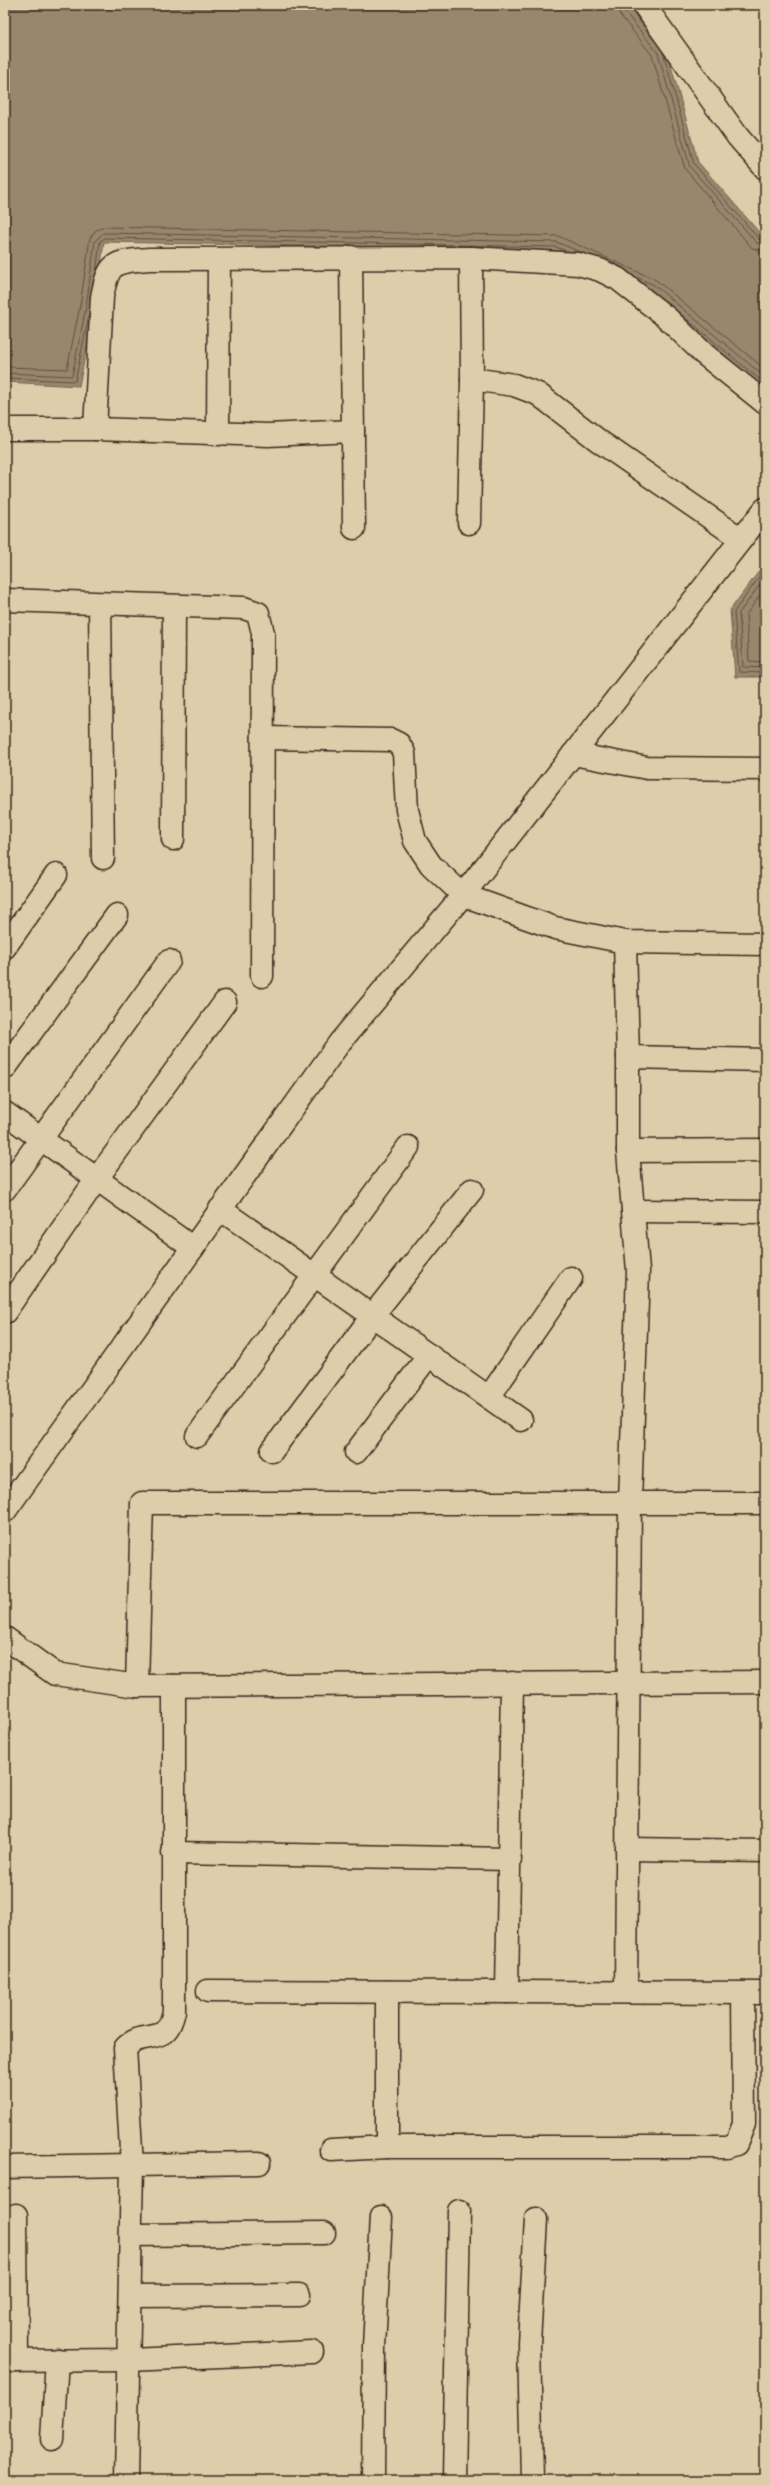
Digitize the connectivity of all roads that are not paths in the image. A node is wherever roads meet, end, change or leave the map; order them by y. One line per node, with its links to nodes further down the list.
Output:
1 (644, 5): 2 (street)
2 (765, 168)
3 (351, 257): 4 (street); 5 (street); 10 (street)
4 (471, 258): 6 (street); 7 (street)
5 (219, 260): 9 (street); 11 (street)
6 (472, 379): 13 (street); 15 (street)
7 (765, 403)
8 (5, 429): 9 (street)
9 (95, 429): 11 (street)
10 (353, 431): 11 (street); 14 (street)
11 (218, 434)
12 (765, 509): 15 (street)
13 (469, 523)
14 (354, 528)
15 (741, 539): 20 (street)
16 (5, 600): 17 (street)
17 (100, 604): 18 (street); 23 (street)
18 (174, 607): 19 (street); 22 (street)
19 (263, 738): 25 (street); 31 (street)
20 (573, 754): 21 (street); 25 (street)
21 (765, 769)
22 (173, 839)
23 (103, 858)
24 (56, 875): 29 (street)
25 (463, 895): 27 (street); 44 (street)
26 (117, 915): 35 (street)
27 (625, 942): 28 (street); 33 (street)
28 (765, 944)
29 (5, 947)
30 (169, 961): 37 (street)
31 (262, 976)
32 (225, 1002): 41 (street)
33 (628, 1057): 34 (street); 40 (street)
34 (765, 1060)
35 (5, 1068)
36 (5, 1113): 37 (street)
37 (40, 1140): 41 (street); 42 (street)
38 (408, 1147): 48 (street)
39 (765, 1150): 40 (street)
40 (628, 1151): 45 (street)
41 (96, 1180): 47 (street); 50 (street)
42 (5, 1189)
43 (472, 1190): 51 (street)
44 (220, 1209): 47 (street); 48 (street)
45 (633, 1211): 46 (street); 58 (street)
46 (765, 1212)
47 (192, 1248): 60 (street)
48 (316, 1276): 51 (street); 55 (street)
49 (571, 1278): 53 (street)
50 (5, 1312)
51 (373, 1315): 52 (street); 56 (street)
52 (429, 1355): 53 (street); 57 (street)
53 (489, 1397): 54 (street)
54 (521, 1420)
55 (197, 1436)
56 (272, 1451)
57 (356, 1452)
58 (630, 1502): 59 (street); 62 (street); 65 (street)
59 (765, 1503)
60 (5, 1511)
61 (5, 1638): 65 (street)
62 (628, 1682): 63 (street); 64 (street); 67 (street)
63 (765, 1682)
64 (512, 1683): 66 (street); 70 (street)
65 (137, 1686): 66 (street)
66 (174, 1686): 69 (street)
67 (627, 1849): 68 (street); 74 (street)
68 (765, 1851)
69 (173, 1853): 70 (street); 80 (street)
70 (510, 1859): 73 (street)
71 (208, 1991): 72 (street)
72 (387, 1992): 73 (street); 77 (street)
73 (507, 1992): 74 (street)
74 (626, 1992): 75 (street)
75 (743, 1992): 76 (street); 77 (street)
76 (765, 1993)
77 (387, 2147): 78 (street)
78 (331, 2150)
79 (259, 2163): 80 (street)
80 (132, 2166): 81 (street); 87 (street)
81 (5, 2167)
82 (459, 2211): 97 (street)
83 (16, 2215): 93 (street)
84 (381, 2217): 96 (street)
85 (536, 2219): 98 (street)
86 (324, 2233): 87 (street)
87 (131, 2235): 89 (street)
88 (299, 2295): 89 (street)
89 (130, 2296): 92 (street)
90 (312, 2352): 92 (street)
91 (57, 2360): 92 (street); 93 (street); 94 (street)
92 (129, 2360): 95 (street)
93 (11, 2361)
94 (52, 2439)
95 (126, 2480)
96 (373, 2480)
97 (454, 2480)
98 (532, 2480)

